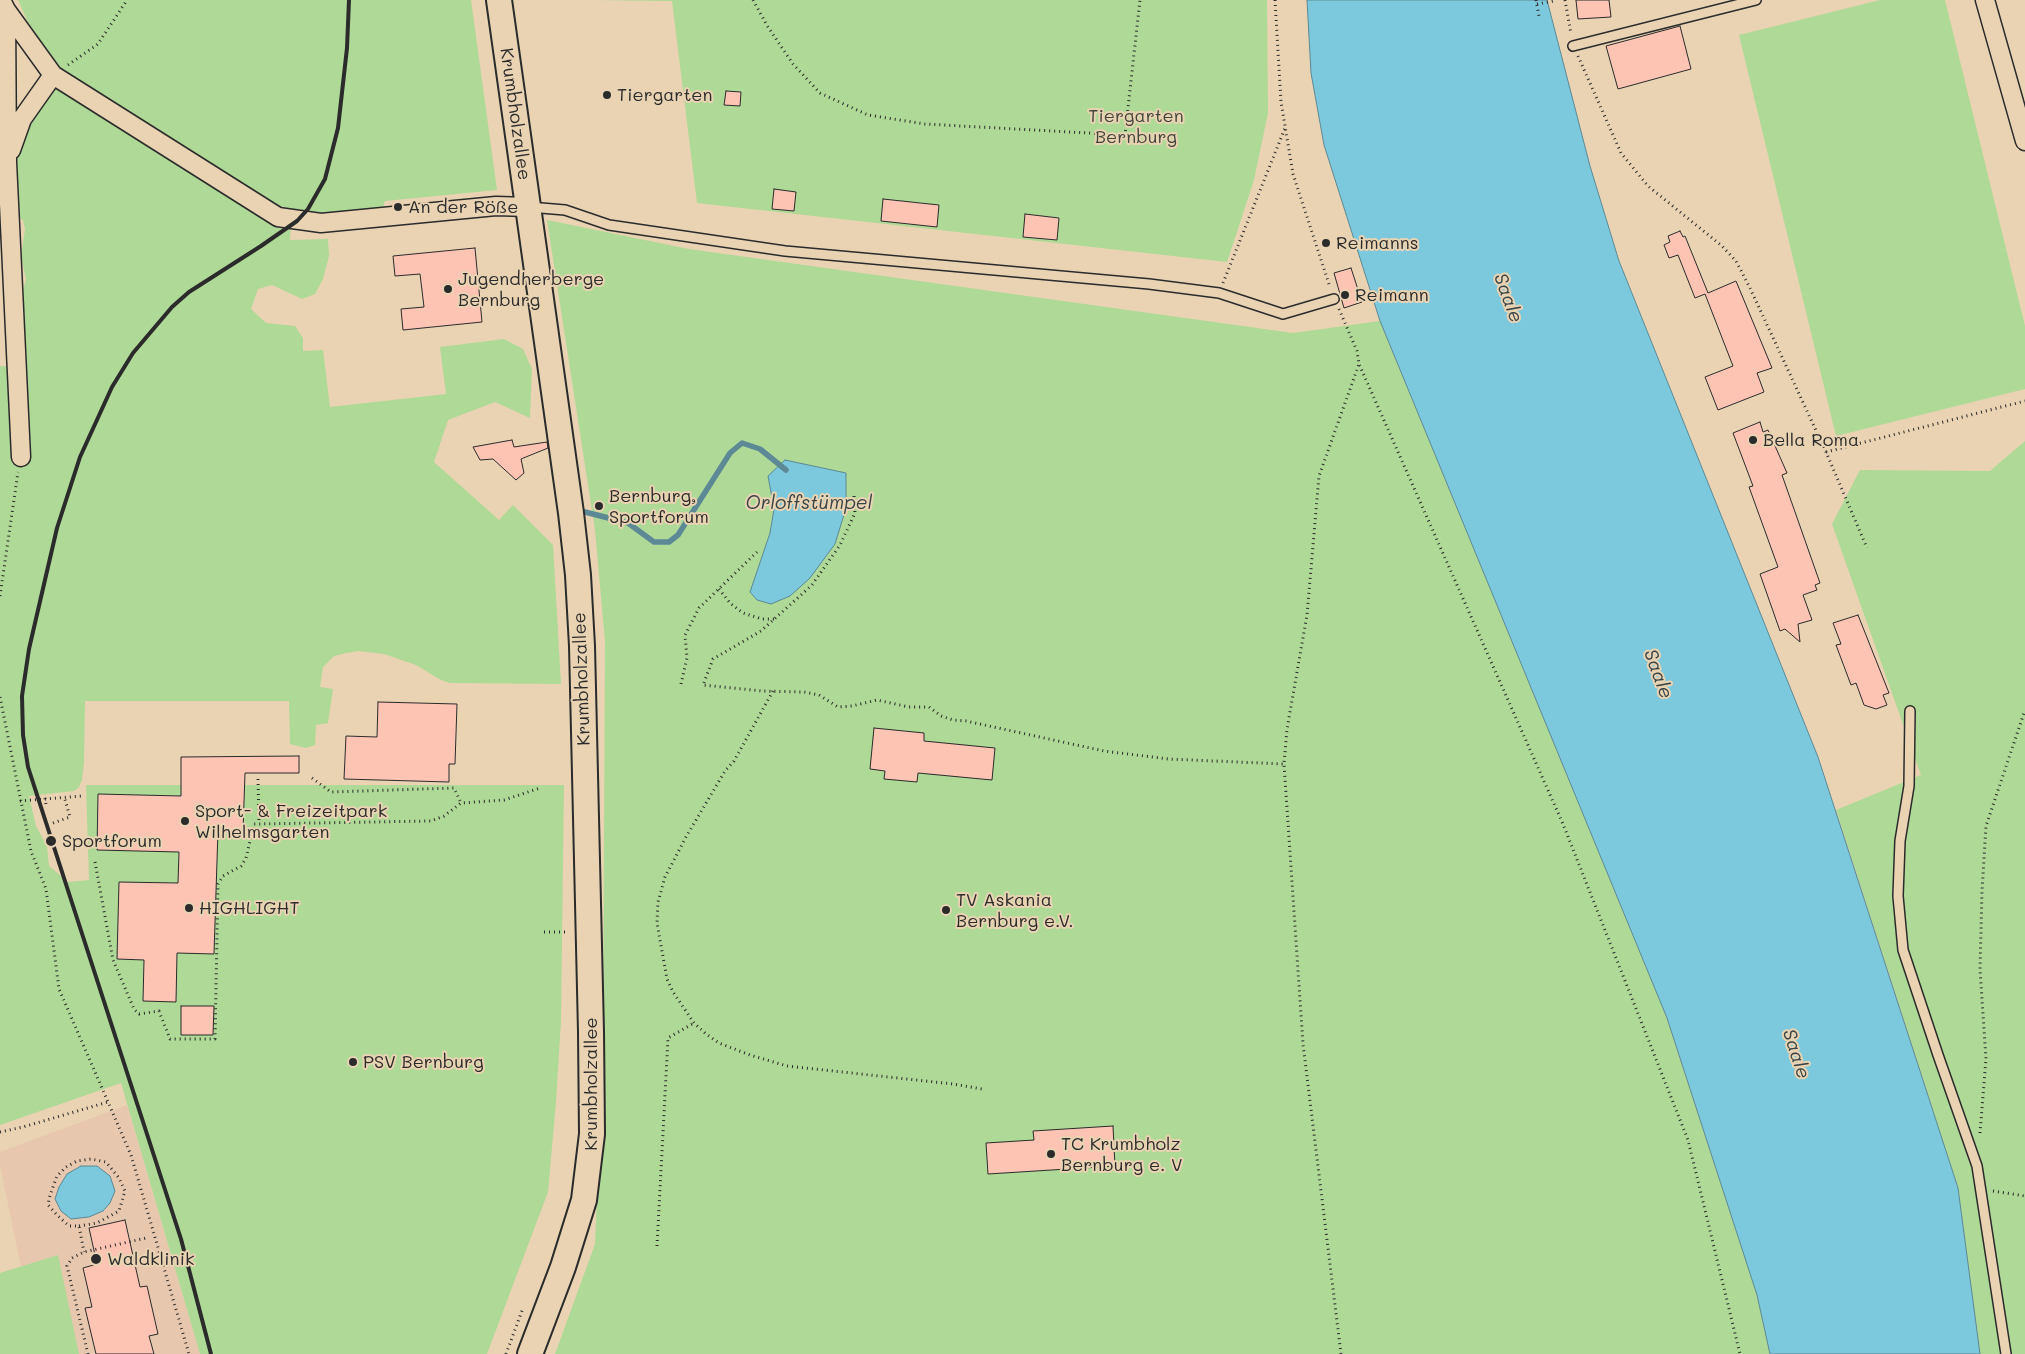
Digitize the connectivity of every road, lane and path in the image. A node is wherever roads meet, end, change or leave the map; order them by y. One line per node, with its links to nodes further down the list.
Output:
1 (126, 0): 14 (path)
2 (499, 0): 18 (street, Krumbholzallee)
3 (753, 0): 4 (path)
4 (1140, 0)
5 (1275, 0): 15 (path)
6 (1565, 0): 13 (path)
7 (1756, 0): 13 (lane)
8 (1985, 0): 16 (street)
9 (1554, 1): 10 (path)
10 (1537, 2): 12 (path)
11 (4, 5): 14 (street); 17 (street)
12 (1539, 16)
13 (1573, 46): 23 (path)
14 (53, 75): 17 (street); 18 (street)
15 (1285, 128): 19 (path); 20 (path)
16 (2025, 141)
17 (7, 162): 24 (street)
18 (528, 207): 19 (lane); 68 (street, Krumbholzallee)
19 (1219, 293): 20 (lane)
20 (1334, 298): 21 (path)
21 (1359, 364): 36 (path); 70 (path)
22 (2025, 401): 23 (path)
23 (1826, 452): 26 (path)
24 (21, 457): 29 (path)
25 (854, 496): 30 (path)
26 (1867, 548)
27 (757, 552): 28 (path)
28 (719, 588): 30 (path); 31 (path)
29 (0, 596)
30 (774, 619): 32 (path)
31 (681, 684)
32 (773, 691): 36 (path); 53 (path)
33 (0, 697): 43 (path)
34 (2025, 710): 57 (path)
35 (1910, 711): 57 (lane)
36 (1284, 764): 69 (path)
37 (312, 778): 44 (path)
38 (258, 779): 47 (path)
39 (540, 788): 44 (path)
40 (64, 796): 41 (path); 42 (path); 46 (path)
41 (82, 796)
42 (45, 798): 43 (path); 45 (path)
43 (20, 801): 55 (path)
44 (461, 803): 47 (path)
45 (46, 805)
46 (53, 823)
47 (259, 824): 48 (path)
48 (95, 862)
49 (568, 925): 51 (path)
50 (544, 932): 51 (path)
51 (568, 932): 52 (path)
52 (568, 942)
53 (694, 1023): 54 (path); 62 (path)
54 (982, 1088)
55 (108, 1102): 56 (path); 66 (path)
56 (0, 1132)
57 (1978, 1166): 58 (lane)
58 (1981, 1190): 59 (path); 71 (lane)
59 (2025, 1196)
60 (79, 1226): 60 (path); 63 (path)
61 (146, 1238): 63 (path)
62 (657, 1246)
63 (84, 1252): 65 (path)
64 (527, 1299): 67 (path)
65 (88, 1354)
66 (189, 1354)
67 (506, 1354)
68 (530, 1354)
69 (1341, 1354)
70 (1740, 1354)
71 (2006, 1354)

